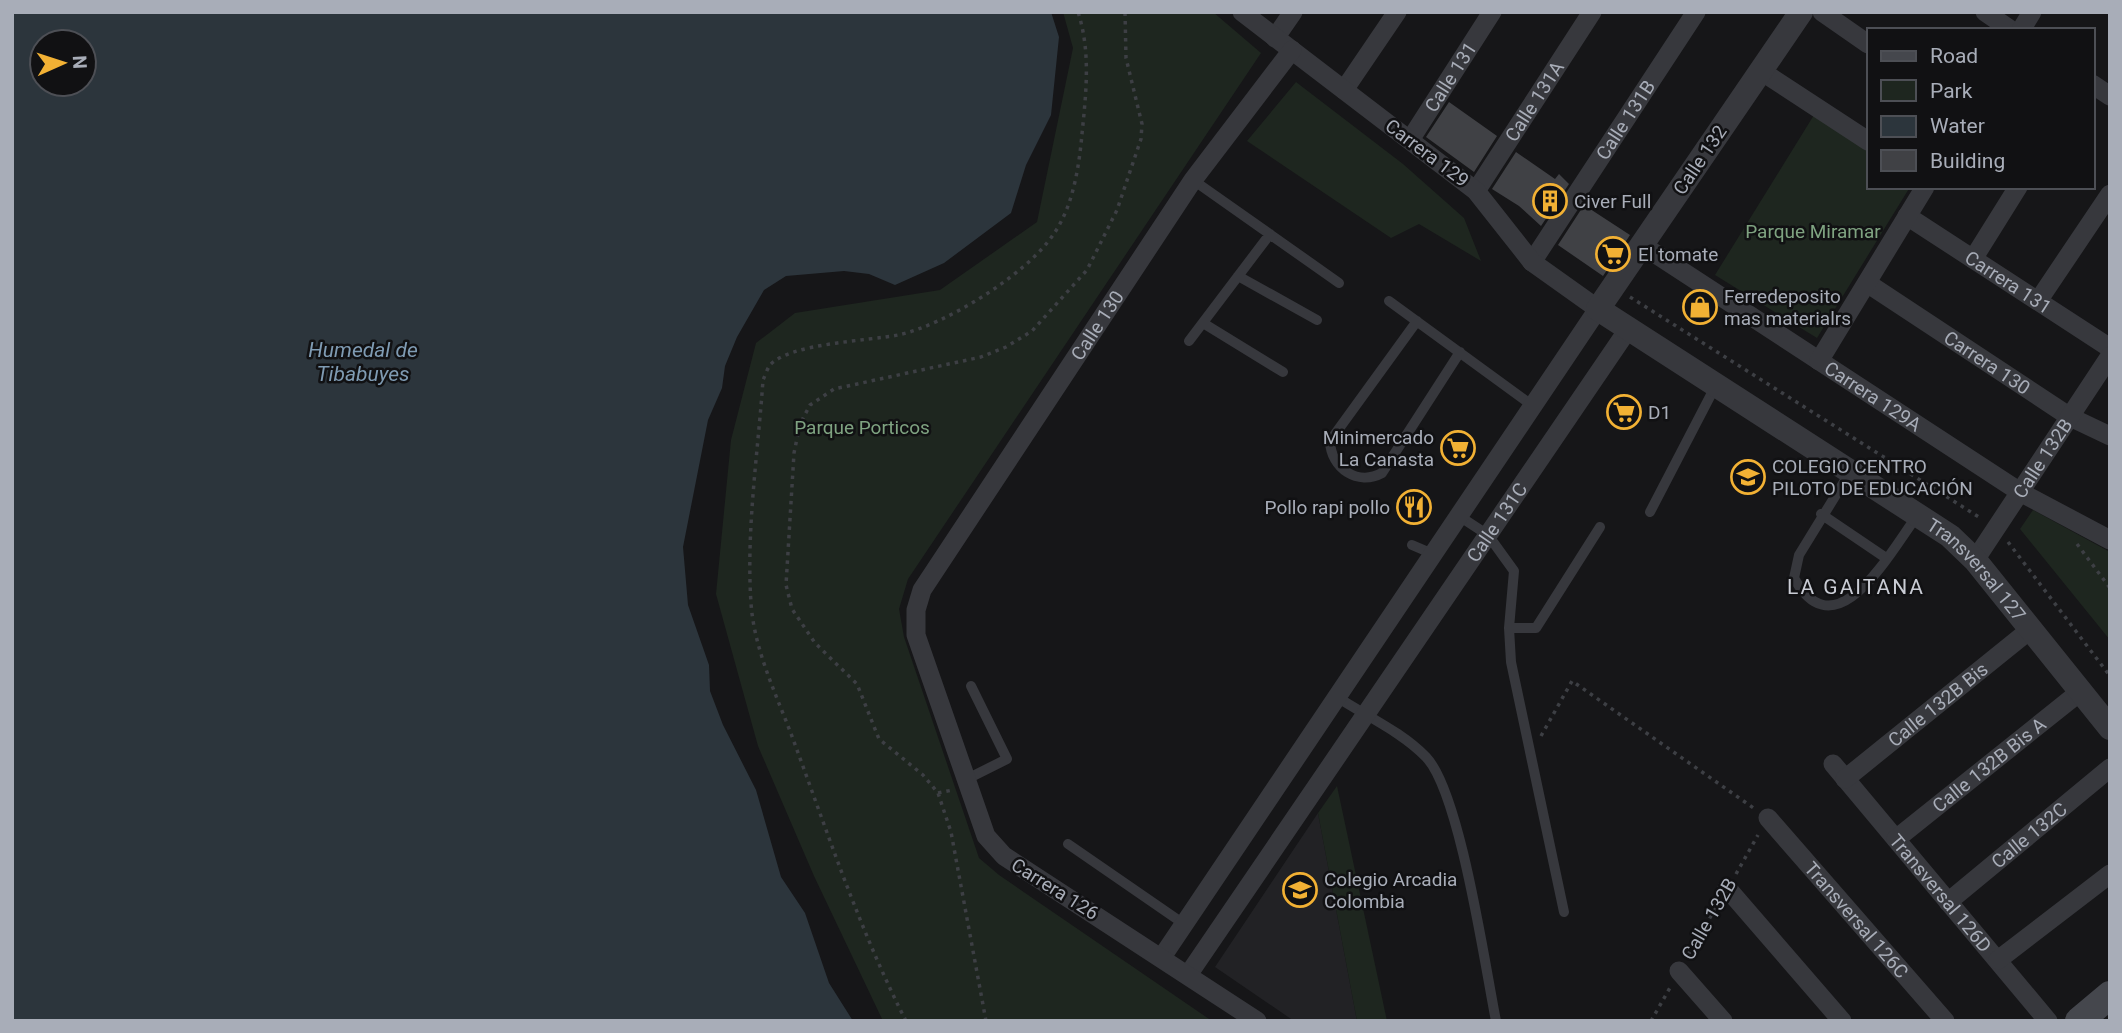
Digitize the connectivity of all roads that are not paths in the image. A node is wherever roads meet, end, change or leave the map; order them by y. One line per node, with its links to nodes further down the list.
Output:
1 (1242, 12): 13 (street, Carrera 129)
2 (1293, 12): 13 (street)
3 (1397, 12): 18 (street)
4 (1492, 12): 20 (street, Calle 131)
5 (1592, 12): 25 (street, Calle 131A)
6 (1696, 12): 31 (street, Calle 131B)
7 (1801, 12): 16 (street, Calle 132)
8 (1822, 12): 14 (street)
9 (1985, 12): 11 (street)
10 (2032, 12): 12 (street)
11 (2008, 28)
12 (2022, 28)
13 (1275, 38): 15 (street, Carrera 129)
14 (1867, 43)
15 (1292, 50): 18 (street, Carrera 129); 22 (street, Calle 130)
16 (1761, 71): 21 (street); 29 (street, Calle 132)
17 (2094, 85): 19 (street)
18 (1345, 90): 20 (street, Carrera 129)
19 (2110, 96)
20 (1409, 140): 25 (street, Carrera 129)
21 (1867, 140)
22 (1193, 180): 28 (lane); 65 (street, Calle 130)
23 (1924, 189): 27 (street)
24 (2017, 189): 30 (street)
25 (1476, 191): 31 (street, Carrera 129)
26 (2110, 194): 36 (street)
27 (1907, 216): 30 (street, Carrera 131); 33 (street)
28 (1270, 234): 32 (lane); 34 (lane)
29 (1642, 245): 37 (street, Calle 132); 46 (street, Carrera 129A)
30 (1973, 259): 36 (street, Carrera 131)
31 (1532, 262): 37 (street, Carrera 129)
32 (1238, 276): 38 (lane); 40 (lane)
33 (1867, 283): 46 (street); 50 (street, Carrera 130)
34 (1339, 284)
35 (1389, 301): 39 (lane)
36 (2038, 301): 43 (street, Carrera 131)
37 (1598, 309): 41 (street, Transversal 127); 49 (street, Calle 131C)
38 (1317, 320)
39 (1417, 321): 44 (lane); 44 (lane)
40 (1203, 323): 42 (lane); 47 (lane)
41 (1629, 328): 48 (street, Transversal 127); 59 (street, Calle 131C)
42 (1189, 341)
43 (2110, 348)
44 (1460, 352): 49 (lane)
45 (2110, 356): 50 (street, Calle 132B)
46 (1819, 360): 53 (street, Carrera 129A)
47 (1283, 372)
48 (1716, 384): 52 (street, Transversal 127); 54 (lane)
49 (1533, 406): 57 (street, Calle 131C)
50 (2070, 416): 51 (street, Carrera 130); 53 (street, Calle 132B)
51 (2110, 436)
52 (1850, 471): 55 (lane); 56 (street, Transversal 127)
53 (2020, 492): 60 (street, Carrera 129A); 64 (street, Calle 132B)
54 (1650, 512)
55 (1821, 514): 63 (lane); 63 (lane)
56 (1918, 515): 63 (lane); 64 (street, Transversal 127)
57 (1459, 516): 59 (lane); 62 (street, Calle 131C)
58 (1600, 527): 66 (lane)
59 (1488, 534): 66 (lane); 71 (street, Calle 131C)
60 (2110, 540)
61 (1412, 545): 62 (lane)
62 (1433, 554): 70 (street, Calle 131C)
63 (1886, 558)
64 (1975, 560): 67 (street, Transversal 127)
65 (916, 610): 75 (street, Carrera 126)
66 (1509, 628): 82 (lane)
67 (2031, 629): 69 (street, Transversal 127); 74 (street, Calle 132B Bis)
68 (971, 686): 75 (lane)
69 (2081, 691): 72 (street, Transversal 127); 77 (street, Calle 132B Bis A)
70 (1337, 697): 71 (lane); 83 (street, Calle 131C)
71 (1365, 715): 87 (street, Calle 131C); 91 (lane)
72 (2110, 728)
73 (2110, 768): 81 (street, Calle 132C)
74 (1839, 771): 77 (street, Transversal 126D)
75 (967, 779): 84 (street, Carrera 126)
76 (1768, 818): 94 (street, Transversal 126C)
77 (1896, 839): 81 (street, Transversal 126D)
78 (1068, 844): 83 (lane)
79 (2110, 874): 85 (street)
80 (1727, 888): 93 (street)
81 (1948, 902): 85 (street, Transversal 126D)
82 (1564, 912)
83 (1184, 924): 84 (street, Calle 131C)
84 (1162, 957): 87 (street, Carrera 126)
85 (1998, 960): 95 (street, Transversal 126D)
86 (1679, 971): 92 (street)
87 (1188, 975): 90 (street, Carrera 126)
88 (2110, 995): 89 (main road)
89 (2085, 1019)
90 (1256, 1021)
91 (1496, 1021)
92 (1723, 1021)
93 (1842, 1021)
94 (1945, 1021)
95 (2048, 1021)

